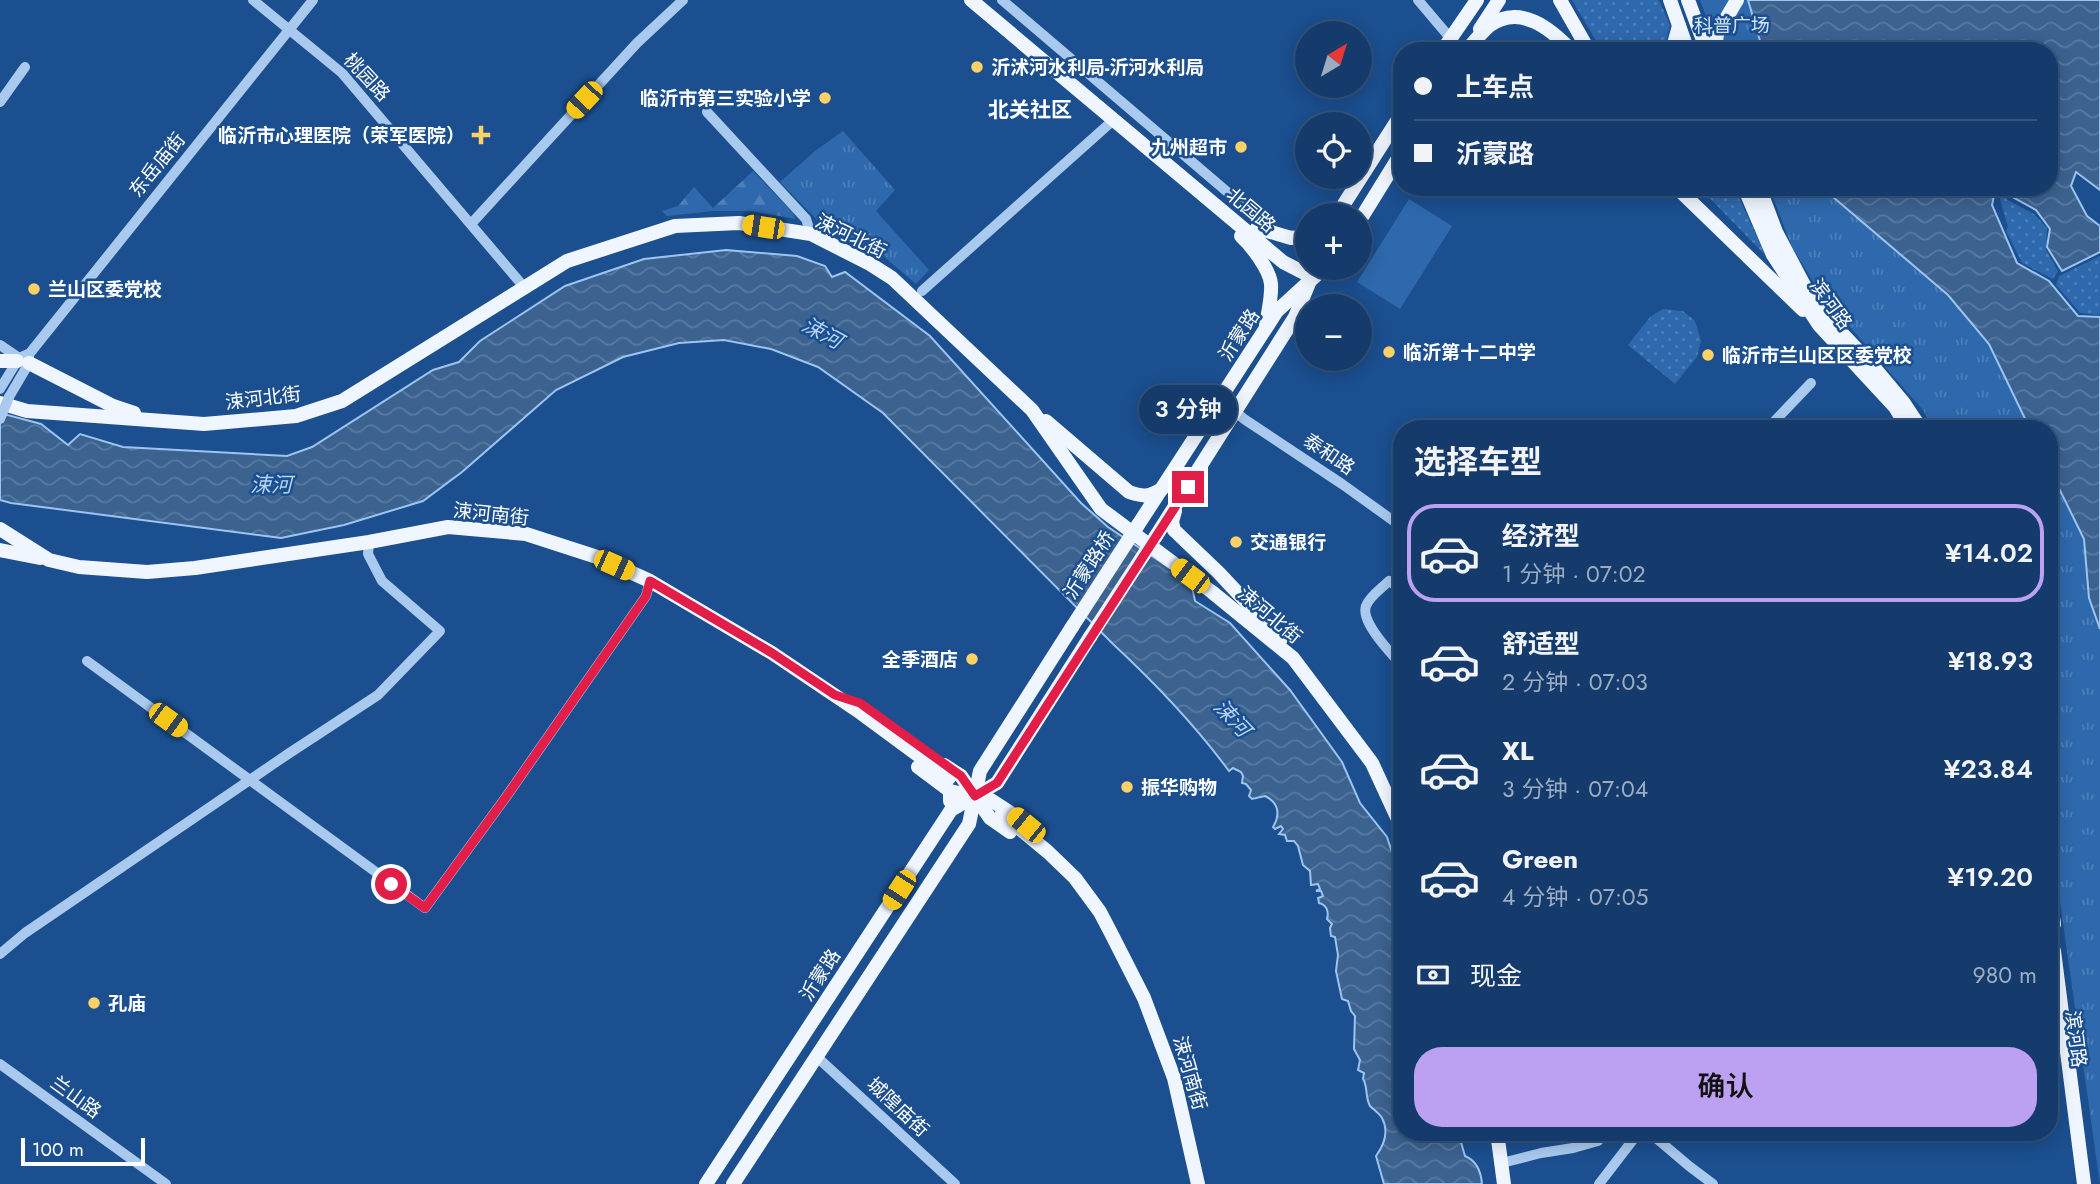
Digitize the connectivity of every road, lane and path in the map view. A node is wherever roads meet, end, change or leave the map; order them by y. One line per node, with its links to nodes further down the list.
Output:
1 (253, 0): 17 (street, 桃园路)
2 (313, 0): 17 (street, 东岳庙街)
3 (683, 0): 40 (street)
4 (963, 0): 31 (street)
5 (1002, 0): 43 (street)
6 (1418, 0): 18 (street)
7 (1470, 0): 15 (main road)
8 (1477, 0): 15 (main road)
9 (1499, 0): 20 (main road)
10 (1560, 0): 23 (main road)
11 (1670, 0): 16 (main road)
12 (1688, 0): 26 (main road)
13 (1737, 0): 27 (main road)
14 (980, 2): 33 (main road, 北园路); 41 (main road, 北园路)
15 (1462, 22): 19 (main road)
16 (1679, 25): 24 (main road); 25 (main road)
17 (288, 29): 40 (street, 桃园路); 54 (street, 东岳庙街)
18 (1445, 42)
19 (1449, 42)
20 (1472, 42)
21 (1475, 42): 22 (main road)
22 (1564, 42)
23 (1584, 42)
24 (1674, 42)
25 (1685, 42)
26 (1704, 42)
27 (1716, 42)
28 (25, 67): 29 (street)
29 (0, 102)
30 (707, 112): 42 (street)
31 (1109, 124): 33 (street); 50 (street)
32 (1393, 127): 38 (main road)
33 (1139, 145): 46 (main road, 北园路); 52 (main road)
34 (1393, 167): 39 (main road)
35 (1685, 196): 51 (main road)
36 (1748, 196): 51 (main road, 滨河路)
37 (1762, 196): 65 (main road, 滨河路)
38 (1345, 203)
39 (1370, 203)
40 (471, 224): 49 (street, 桃园路)
41 (1257, 228): 43 (main road); 45 (main road, 北园路)
42 (811, 234): 49 (main road, 涑河北街); 58 (main road, 涑河北街)
43 (1278, 235): 44 (main road)
44 (1295, 238)
45 (1295, 258)
46 (1295, 266)
47 (1306, 280): 52 (main road, 沂蒙路)
48 (1310, 280): 59 (main road, 沂蒙路)
49 (524, 286): 62 (main road, 涑河北街)
50 (922, 291)
51 (1819, 325): 64 (main road, 滨河路)
52 (1266, 330): 67 (main road, 沂蒙路)
53 (0, 345): 54 (street)
54 (16, 363): 56 (street, 东岳庙街); 57 (street, 东岳庙街); 60 (main road); 62 (main road)
55 (1811, 383): 63 (street)
56 (0, 389)
57 (5, 400): 60 (main road, 涑河北街); 61 (street, 东岳庙街, bridge)
58 (1032, 410): 66 (main road, 涑河北街); 67 (main road)
59 (1236, 412): 68 (main road, 沂蒙路); 69 (street, 泰和路)
60 (75, 414): 62 (main road, 涑河北街)
61 (0, 419)
62 (156, 420)
63 (1776, 420)
64 (1903, 420)
65 (1915, 420)
66 (1067, 462): 70 (main road); 76 (main road, 涑河北街)
67 (1163, 488): 70 (main road, 沂蒙路)
68 (1177, 503): 71 (main road, 沂蒙路); 78 (main road)
69 (1393, 521)
70 (1138, 525): 84 (main road, 沂蒙路桥, bridge)
71 (1156, 536): 76 (main road); 82 (main road, 沂蒙路, bridge)
72 (1, 539): 73 (main road, 涑河南街)
73 (369, 542): 74 (main road, 涑河南街); 81 (street)
74 (650, 581): 80 (main road, 涑河南街); 81 (street)
75 (1393, 584): 77 (street)
76 (1212, 593): 78 (main road, 涑河北街)
77 (1393, 655)
78 (1293, 658): 85 (main road, 涑河北街)
79 (87, 661): 81 (street)
80 (835, 695): 83 (main road, 涑河南街); 83 (main road); 84 (main road)
81 (250, 780): 89 (street)
82 (997, 783): 84 (main road, 沂蒙路); 87 (main road)
83 (949, 785): 84 (main road); 86 (main road)
84 (975, 796): 86 (main road, 沂蒙路); 87 (main road); 88 (main road)
85 (1393, 808)
86 (951, 810): 100 (main road, 沂蒙路)
87 (997, 812): 88 (main road); 103 (main road, 涑河南街)
88 (969, 824): 92 (main road)
89 (0, 954)
90 (2058, 982): 108 (main road, 滨河路)
91 (2058, 1053): 107 (main road, 滨河路)
92 (817, 1057): 101 (main road); 102 (street, 城隍庙街)
93 (0, 1064): 99 (street, 兰山路)
94 (1498, 1141): 98 (main road)
95 (1598, 1141): 98 (street)
96 (1632, 1141): 105 (street)
97 (1660, 1141): 106 (street)
98 (1502, 1163): 104 (main road)
99 (166, 1184)
100 (706, 1184)
101 (733, 1184)
102 (955, 1184)
103 (1198, 1184)
104 (1504, 1184)
105 (1599, 1184)
106 (1713, 1184)
107 (2075, 1184)
108 (2084, 1184)

